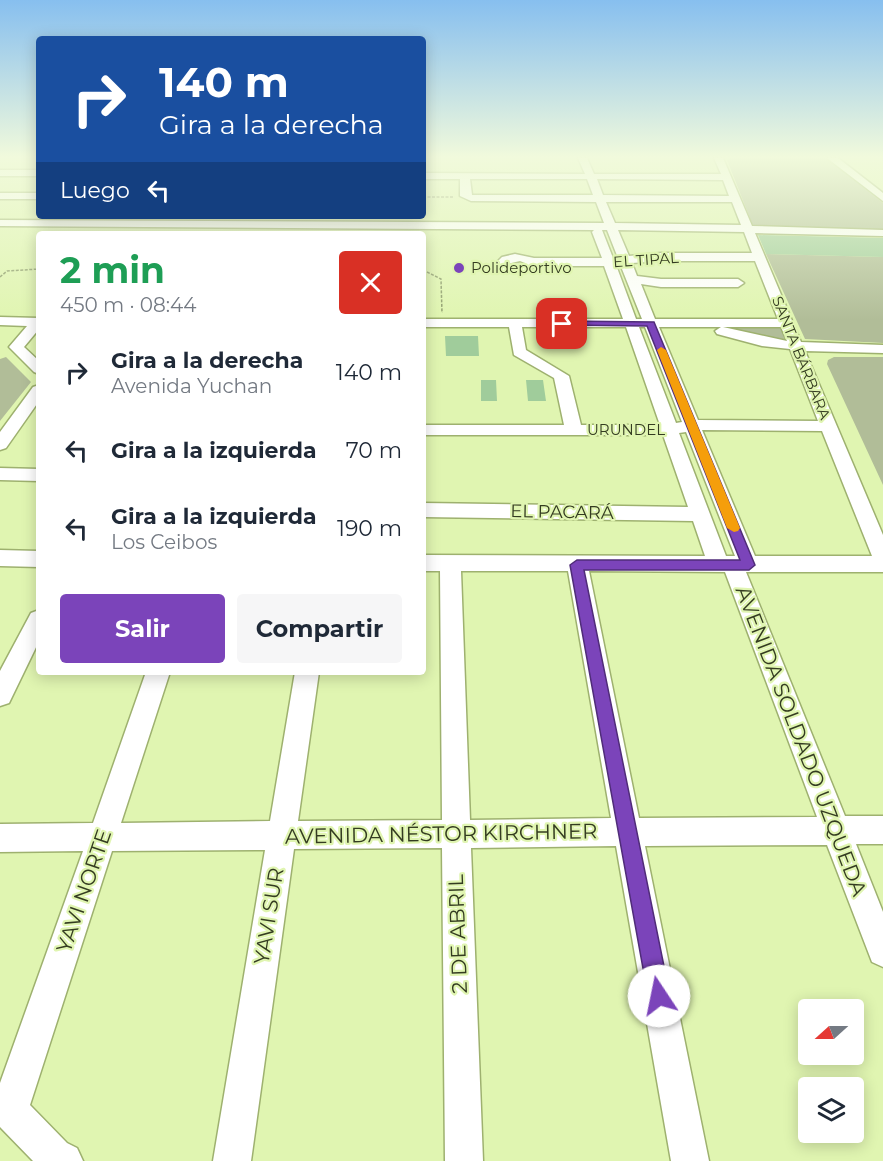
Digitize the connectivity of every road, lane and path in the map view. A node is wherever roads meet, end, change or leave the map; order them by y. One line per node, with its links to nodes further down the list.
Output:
1 (598, 212): 5 (street, AVENIDA SOLDADO UZQUEDA)
2 (741, 212): 6 (street, SANTA BÁRBARA)
3 (0, 223): 4 (street)
4 (247, 225): 5 (street)
5 (604, 226): 6 (street); 9 (street, AVENIDA SOLDADO UZQUEDA); 11 (street, AVENIDA SOLDADO UZQUEDA)
6 (748, 230): 7 (street); 8 (street, SANTA BÁRBARA)
7 (883, 233)
8 (760, 257): 9 (street, EL TIPAL); 23 (street, SANTA BÁRBARA)
9 (625, 261): 11 (street, EL TIPAL); 15 (street, AVENIDA SOLDADO UZQUEDA)
10 (532, 262): 11 (street, EL TIPAL)
11 (609, 262): 22 (street, AVENIDA SOLDADO UZQUEDA)
12 (36, 269): 14 (path)
13 (426, 272): 21 (path)
14 (0, 277)
15 (632, 279): 16 (street); 25 (street, AVENIDA SOLDADO UZQUEDA)
16 (738, 283)
17 (0, 321): 18 (street)
18 (36, 321)
19 (36, 323): 29 (street)
20 (426, 323): 21 (street)
21 (442, 323): 24 (street)
22 (632, 323): 24 (street); 25 (street); 37 (street, AVENIDA SOLDADO UZQUEDA)
23 (787, 323): 26 (street); 27 (street, SANTA BÁRBARA)
24 (515, 324): 36 (street)
25 (651, 324): 26 (street); 33 (street, AVENIDA SOLDADO UZQUEDA)
26 (704, 325): 27 (street)
27 (798, 348): 28 (street); 34 (street, SANTA BÁRBARA)
28 (883, 349)
29 (36, 366)
30 (36, 394): 31 (street)
31 (20, 416): 32 (street); 38 (street)
32 (36, 416)
33 (692, 425): 34 (street, URUNDEL); 37 (street, URUNDEL); 49 (street, AVENIDA SOLDADO UZQUEDA)
34 (829, 426): 45 (street, SANTA BÁRBARA)
35 (426, 430): 36 (street, URUNDEL)
36 (574, 430): 37 (street, URUNDEL)
37 (670, 430): 42 (street, AVENIDA SOLDADO UZQUEDA)
38 (0, 444)
39 (0, 474): 40 (street)
40 (36, 475)
41 (426, 510): 42 (street, EL PACARÁ)
42 (701, 514): 49 (street, AVENIDA SOLDADO UZQUEDA)
43 (0, 558): 44 (street)
44 (36, 559)
45 (883, 559)
46 (436, 563): 48 (street); 57 (street, 2 DE ABRIL)
47 (883, 564): 49 (street)
48 (577, 565): 49 (street); 56 (street)
49 (734, 565): 54 (street, AVENIDA SOLDADO UZQUEDA)
50 (36, 625): 53 (street)
51 (157, 675): 59 (street, YAVI NORTE)
52 (307, 675): 58 (street, YAVI SUR)
53 (0, 695)
54 (836, 830): 55 (street, AVENIDA NÉSTOR KIRCHNER); 56 (street, AVENIDA NÉSTOR KIRCHNER); 61 (street, AVENIDA SOLDADO UZQUEDA)
55 (883, 830)
56 (628, 832): 57 (street, AVENIDA NÉSTOR KIRCHNER); 66 (street)
57 (455, 834): 58 (street, AVENIDA NÉSTOR KIRCHNER); 65 (street, 2 DE ABRIL)
58 (281, 835): 59 (street, AVENIDA NÉSTOR KIRCHNER); 64 (street, YAVI SUR)
59 (102, 837): 60 (street, AVENIDA NÉSTOR KIRCHNER); 62 (street, YAVI NORTE)
60 (0, 838)
61 (883, 951)
62 (5, 1106): 63 (street)
63 (64, 1161)
64 (232, 1161)
65 (464, 1161)
66 (690, 1161)

